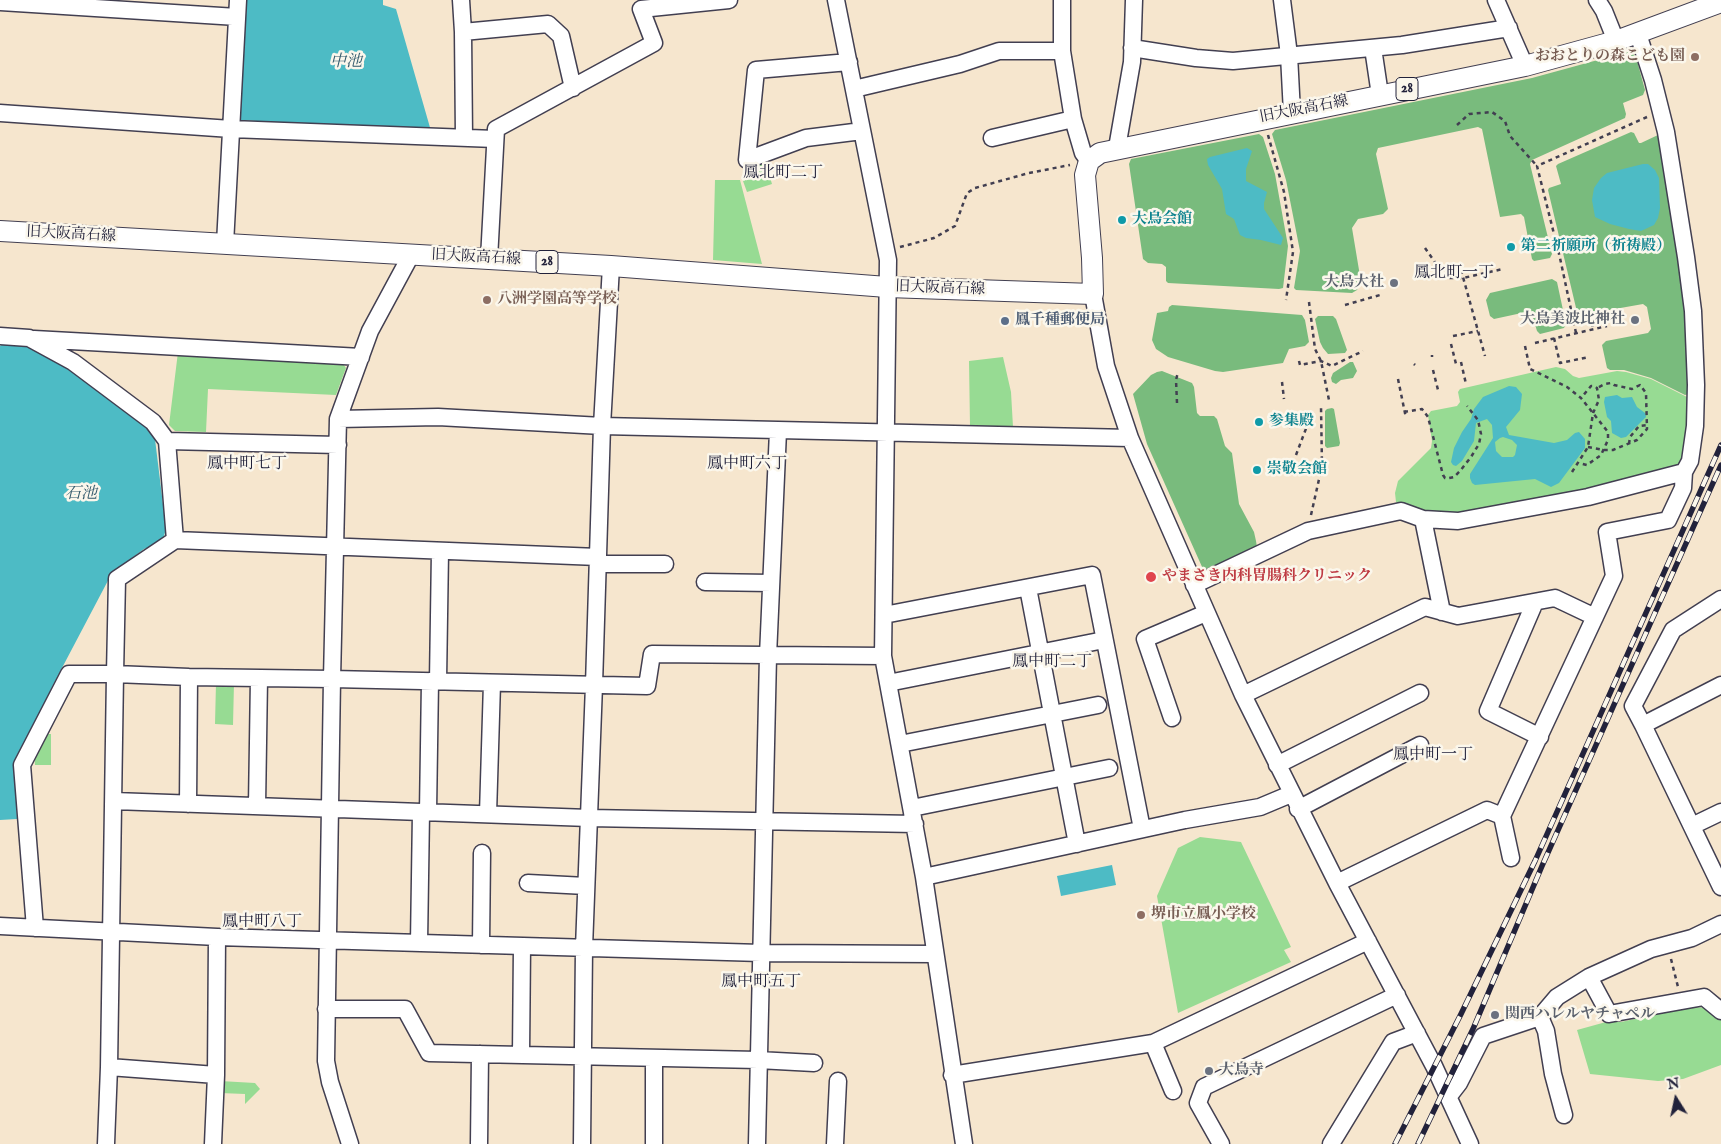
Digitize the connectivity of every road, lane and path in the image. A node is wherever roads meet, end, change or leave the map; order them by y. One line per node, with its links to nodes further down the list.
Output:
1 (238, 0): 12 (street)
2 (460, 0): 14 (street)
3 (729, 0): 23 (street)
4 (836, 0): 21 (street)
5 (1062, 0): 19 (street)
6 (1134, 0): 17 (street)
7 (1282, 0): 20 (street)
8 (1597, 0): 16 (street)
9 (1499, 1): 13 (street)
10 (0, 2): 12 (street)
11 (1714, 2): 15 (main road, 旧大阪高石線 / 28)
12 (237, 17): 31 (street)
13 (1509, 28): 18 (street); 22 (street)
14 (463, 32): 23 (street); 34 (street)
15 (1638, 34): 16 (main road, 旧大阪高石線 / 28); 109 (street)
16 (1616, 41): 22 (main road, 旧大阪高石線 / 28)
17 (1132, 48): 20 (street); 37 (street)
18 (1374, 48): 20 (street); 25 (street)
19 (1062, 51): 24 (street); 28 (street)
20 (1289, 55): 27 (street)
21 (849, 62): 24 (street); 32 (street)
22 (1526, 66): 25 (main road, 旧大阪高石線 / 28)
23 (573, 88): 36 (street)
24 (854, 89): 32 (street)
25 (1380, 95): 27 (main road, 旧大阪高石線 / 28)
26 (0, 113): 31 (street)
27 (1292, 113): 37 (main road, 旧大阪高石線 / 28)
28 (1072, 119): 35 (street); 38 (street)
29 (1632, 124): 39 (path)
30 (1457, 125): 39 (path)
31 (231, 129): 34 (street); 41 (street)
32 (862, 131): 43 (street)
33 (1266, 131): 53 (path)
34 (464, 138): 36 (street)
35 (992, 138)
36 (495, 139): 45 (street)
37 (1117, 148): 38 (main road, 旧大阪高石線 / 28)
38 (1089, 162): 43 (path); 51 (main road)
39 (1537, 166): 60 (path)
40 (0, 231): 41 (main road, 旧大阪高石線 / 28)
41 (225, 244): 44 (main road, 旧大阪高石線 / 28)
42 (1425, 248): 49 (path)
43 (886, 251): 50 (street)
44 (412, 255): 45 (main road, 旧大阪高石線 / 28); 70 (street)
45 (489, 259): 46 (main road, 旧大阪高石線 / 28)
46 (611, 266): 50 (main road, 旧大阪高石線 / 28); 95 (street)
47 (1503, 269): 49 (path)
48 (1461, 270): 49 (path)
49 (1463, 278): 59 (path)
50 (887, 287): 51 (main road, 旧大阪高石線 / 28); 99 (street)
51 (1093, 294): 100 (street)
52 (1380, 296): 55 (path)
53 (1286, 300)
54 (1309, 302): 73 (path)
55 (1345, 305)
56 (1590, 315): 58 (path)
57 (1607, 326): 58 (path)
58 (1593, 329): 60 (path)
59 (1478, 331): 62 (path); 69 (path)
60 (1576, 332): 64 (path)
61 (0, 336): 63 (street)
62 (1453, 336)
63 (29, 338): 70 (street); 101 (street)
64 (1554, 338): 65 (path); 71 (path)
65 (1535, 343)
66 (1451, 344): 75 (path)
67 (1525, 346): 83 (path)
68 (1363, 351): 73 (path)
69 (1485, 356)
70 (361, 357): 93 (street)
71 (1589, 358)
72 (1299, 361): 73 (path)
73 (1322, 361): 85 (path)
74 (1461, 362): 80 (path)
75 (1456, 364)
76 (1433, 370): 82 (path)
77 (1178, 372): 86 (path)
78 (1398, 379): 90 (path)
79 (1282, 382): 84 (path)
80 (1466, 384)
81 (1597, 388): 83 (path); 91 (path); 94 (path)
82 (1438, 390)
83 (1580, 398): 91 (path)
84 (1284, 399)
85 (1329, 400)
86 (1177, 404)
87 (1321, 406): 111 (path)
88 (1467, 406): 90 (path)
89 (1315, 412): 96 (path)
90 (1404, 412): 92 (path)
91 (1593, 413): 104 (path); 105 (path)
92 (1406, 418)
93 (338, 419): 95 (street); 103 (street)
94 (1648, 425): 102 (path); 102 (path)
95 (602, 426): 98 (street); 115 (street)
96 (1307, 426): 97 (path); 106 (path)
97 (1289, 427)
98 (778, 431): 99 (street); 118 (street)
99 (886, 433): 100 (street); 125 (street)
100 (1130, 438): 119 (street)
101 (167, 441): 103 (street); 112 (street)
102 (1629, 444): 105 (path)
103 (338, 445): 113 (street)
104 (1588, 446): 105 (path); 107 (path)
105 (1604, 450): 107 (path)
106 (1296, 456)
107 (1579, 463): 108 (path)
108 (1572, 472)
109 (1684, 472): 110 (street); 126 (street)
110 (1423, 519): 111 (street); 123 (street)
111 (1308, 531): 119 (street)
112 (176, 540): 113 (street); 131 (street)
113 (335, 547): 114 (street); 134 (street)
114 (440, 551): 115 (street); 135 (street)
115 (598, 560): 116 (street); 138 (street)
116 (665, 564)
117 (705, 582): 118 (street)
118 (771, 583): 129 (street)
119 (1194, 585): 124 (street)
120 (1028, 588): 125 (street); 127 (street); 128 (street)
121 (1721, 599): 145 (street)
122 (1535, 602): 123 (street); 126 (street); 146 (street)
123 (1442, 612): 141 (street)
124 (1206, 613): 141 (street); 144 (street)
125 (884, 615): 130 (street)
126 (1595, 617): 146 (street)
127 (1104, 640): 128 (street); 166 (street)
128 (1040, 652): 137 (street); 143 (street)
129 (768, 656): 130 (street); 138 (street); 163 (street)
130 (883, 656): 137 (street)
131 (116, 674): 132 (street); 152 (street); 177 (street)
132 (189, 677): 133 (street); 154 (street)
133 (259, 678): 134 (street); 155 (street)
134 (332, 679): 135 (street); 156 (street)
135 (434, 681): 136 (street); 158 (street)
136 (492, 683): 138 (street); 160 (street)
137 (888, 683): 147 (street)
138 (594, 685): 162 (street)
139 (1721, 685): 145 (street)
140 (1420, 693): 149 (street)
141 (1243, 695): 149 (street)
142 (1098, 705): 143 (street)
143 (1052, 714): 147 (street); 151 (street)
144 (1172, 718)
145 (1644, 725): 165 (street)
146 (1540, 738): 161 (street)
147 (900, 744): 157 (street)
148 (1420, 745): 153 (street)
149 (1276, 765): 153 (street)
150 (1109, 768): 151 (street)
151 (1064, 777): 157 (street); 167 (street)
152 (114, 801): 154 (street); 178 (street)
153 (1295, 801): 166 (street); 172 (street)
154 (188, 804): 155 (street)
155 (257, 806): 156 (street)
156 (330, 808): 158 (street); 180 (street)
157 (912, 808): 164 (street)
158 (425, 812): 160 (street); 182 (street)
159 (1721, 812): 165 (street)
160 (488, 814): 162 (street)
161 (1502, 816): 169 (street); 172 (street)
162 (589, 818): 163 (street); 173 (street)
163 (764, 820): 164 (street); 187 (street)
164 (915, 824): 170 (street)
165 (1692, 826): 174 (street)
166 (1142, 829): 167 (street)
167 (1077, 844): 170 (street)
168 (482, 853): 183 (street)
169 (1511, 858)
170 (924, 877): 188 (street)
171 (528, 883): 173 (street)
172 (1337, 883): 181 (street)
173 (586, 886): 186 (street)
174 (1721, 887)
175 (1721, 924): 184 (street)
176 (0, 926): 177 (street)
177 (35, 928): 178 (street)
178 (112, 933): 179 (street); 203 (street)
179 (217, 937): 180 (street); 204 (street)
180 (326, 940): 182 (street); 192 (street)
181 (1368, 941): 190 (street); 196 (street)
182 (419, 943): 183 (street)
183 (481, 944): 185 (street)
184 (1667, 945): 189 (street); 191 (path)
185 (522, 946): 186 (street); 198 (street)
186 (584, 948): 187 (street); 199 (street)
187 (761, 954): 188 (street); 201 (street)
188 (934, 954): 205 (street)
189 (1589, 976): 191 (street); 194 (street)
190 (1397, 995): 195 (street); 219 (street)
191 (1682, 1000): 193 (street)
192 (326, 1009): 197 (street); 212 (street)
193 (1721, 1011)
194 (1540, 1017): 208 (street); 209 (street)
195 (1417, 1033): 208 (street); 220 (street)
196 (1153, 1043): 205 (street); 207 (street)
197 (480, 1054): 198 (street); 213 (street)
198 (521, 1055): 199 (street)
199 (583, 1056): 200 (street); 214 (street)
200 (654, 1058): 201 (street); 215 (street)
201 (758, 1060): 202 (street); 216 (street)
202 (814, 1063)
203 (109, 1068): 204 (street); 210 (street)
204 (216, 1075): 211 (street)
205 (952, 1075): 218 (street)
206 (838, 1080): 217 (street)
207 (1173, 1091)
208 (1449, 1096): 221 (street)
209 (1564, 1115)
210 (106, 1144)
211 (213, 1144)
212 (350, 1144)
213 (479, 1144)
214 (582, 1144)
215 (654, 1144)
216 (757, 1144)
217 (835, 1144)
218 (964, 1144)
219 (1221, 1144)
220 (1331, 1144)
221 (1470, 1144)

